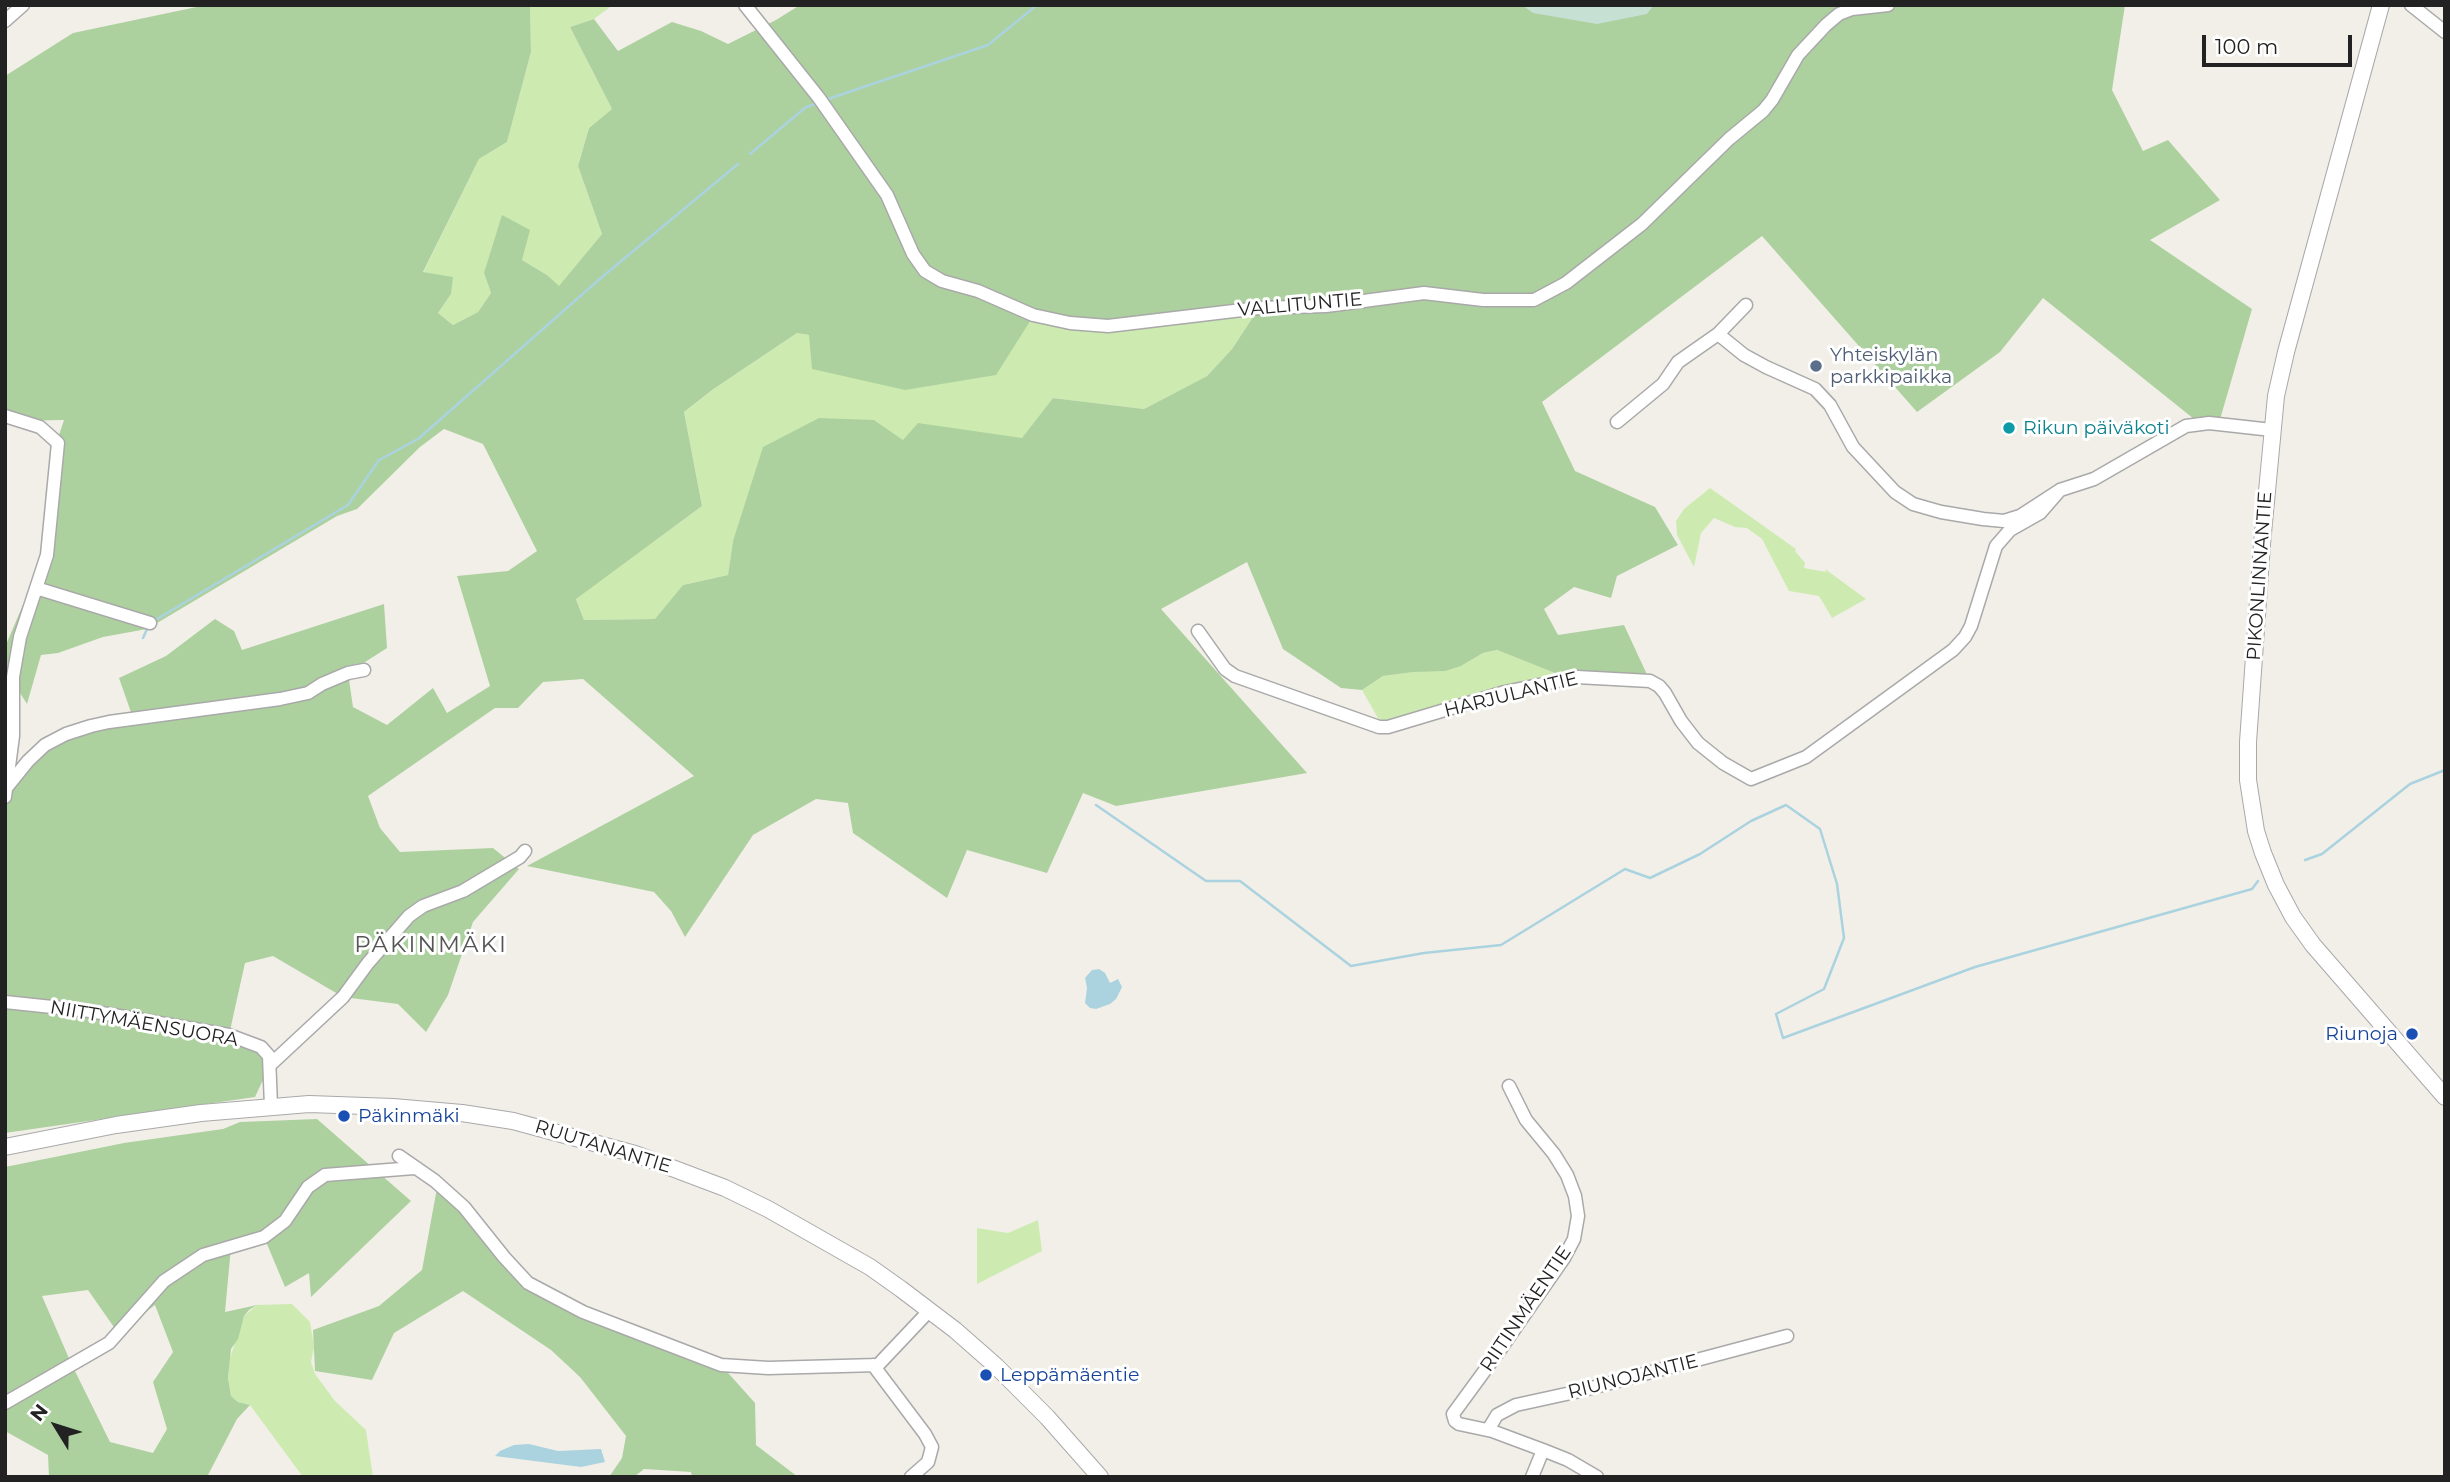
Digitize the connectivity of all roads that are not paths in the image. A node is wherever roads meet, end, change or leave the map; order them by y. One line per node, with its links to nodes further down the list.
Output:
1 (23, 5): 6 (street)
2 (745, 5): 3 (street, VALLITUNTIE)
3 (1888, 5)
4 (2381, 5): 12 (street, PIKONLINNANTIE)
5 (2412, 5): 7 (street)
6 (5, 21)
7 (2445, 32)
8 (1746, 305): 9 (street)
9 (1718, 334): 11 (street); 13 (street, HARJULANTIE)
10 (5, 416): 14 (street)
11 (1617, 422)
12 (2272, 430): 13 (street, HARJULANTIE); 23 (street, PIKONLINNANTIE)
13 (2060, 490): 16 (street, HARJULANTIE)
14 (36, 588): 15 (street); 18 (street)
15 (150, 623)
16 (1198, 631)
17 (364, 670): 18 (street)
18 (6, 792)
19 (525, 851): 21 (street)
20 (5, 1002): 21 (street, NIITTYMÄENSUORA)
21 (270, 1065): 24 (street)
22 (1509, 1086): 32 (street, RIITINMÄENTIE)
23 (2445, 1097)
24 (271, 1107): 25 (street, RUUTANANTIE); 28 (street, RUUTANANTIE)
25 (5, 1147)
26 (399, 1156): 27 (street)
27 (414, 1168): 30 (street); 31 (street)
28 (930, 1310): 30 (street); 35 (street, RUUTANANTIE)
29 (1787, 1336): 32 (street, RIUNOJANTIE)
30 (873, 1365): 34 (street)
31 (5, 1403)
32 (1488, 1430): 33 (street, RIITINMÄENTIE)
33 (1543, 1450): 36 (street); 37 (street, RIITINMÄENTIE)
34 (911, 1477)
35 (1100, 1477)
36 (1532, 1477)
37 (1597, 1477)

